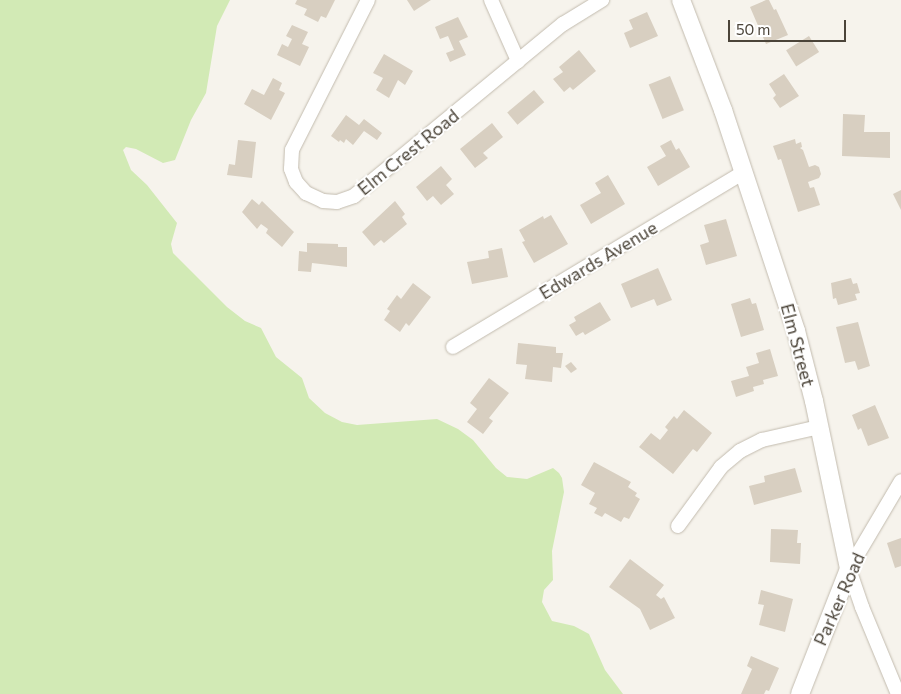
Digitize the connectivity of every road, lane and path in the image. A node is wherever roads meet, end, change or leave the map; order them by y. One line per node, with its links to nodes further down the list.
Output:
1 (368, 0): 5 (street, Elm Crest Road)
2 (491, 0): 5 (street)
3 (602, 0): 5 (street, Elm Crest Road)
4 (681, 0): 6 (street, Elm Street)
5 (518, 61)
6 (743, 172): 7 (street, Edwards Avenue); 8 (street, Elm Street)
7 (453, 347)
8 (819, 427): 10 (street); 11 (street, Elm Street)
9 (901, 481): 11 (street, Parker Road)
10 (678, 526)
11 (849, 569): 12 (street, Parker Road); 13 (street, Elm Street)
12 (800, 694)
13 (898, 694)

